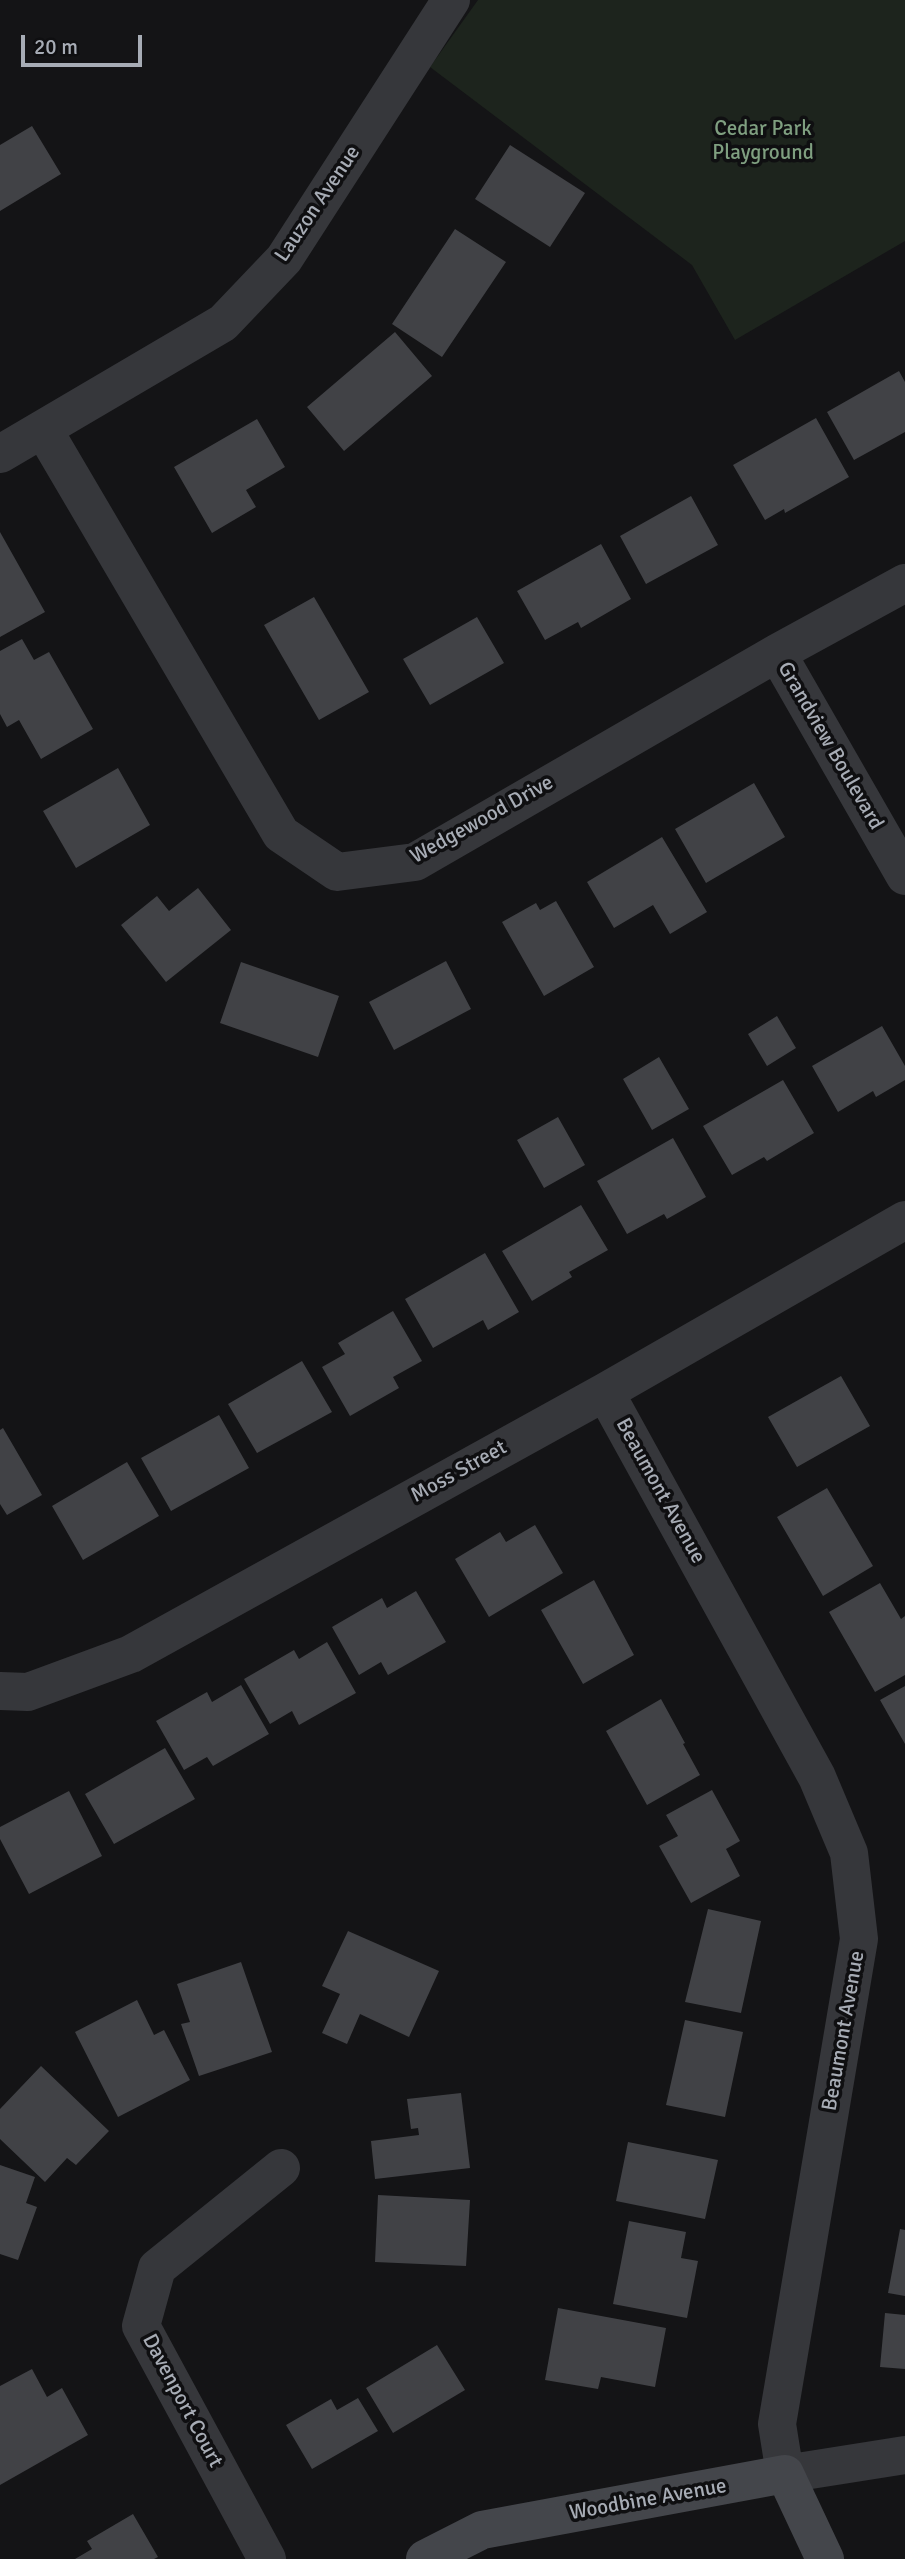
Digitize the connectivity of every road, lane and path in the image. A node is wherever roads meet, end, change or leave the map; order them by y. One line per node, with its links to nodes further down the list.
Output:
1 (451, 0): 2 (street, Lauzon Avenue)
2 (43, 429): 3 (street, Lauzon Avenue); 5 (street, Wedgewood Drive)
3 (0, 454)
4 (905, 583): 5 (street, Wedgewood Drive)
5 (776, 653): 6 (street, Grandview Boulevard)
6 (905, 876)
7 (905, 1220): 8 (street, Moss Street)
8 (605, 1392): 9 (street, Moss Street); 12 (street, Beaumont Avenue)
9 (0, 1691)
10 (281, 2168): 13 (street, Davenport Court)
11 (905, 2455): 12 (street)
12 (785, 2474): 14 (street, Woodbine Avenue); 15 (street)
13 (267, 2559)
14 (425, 2559)
15 (825, 2559)

